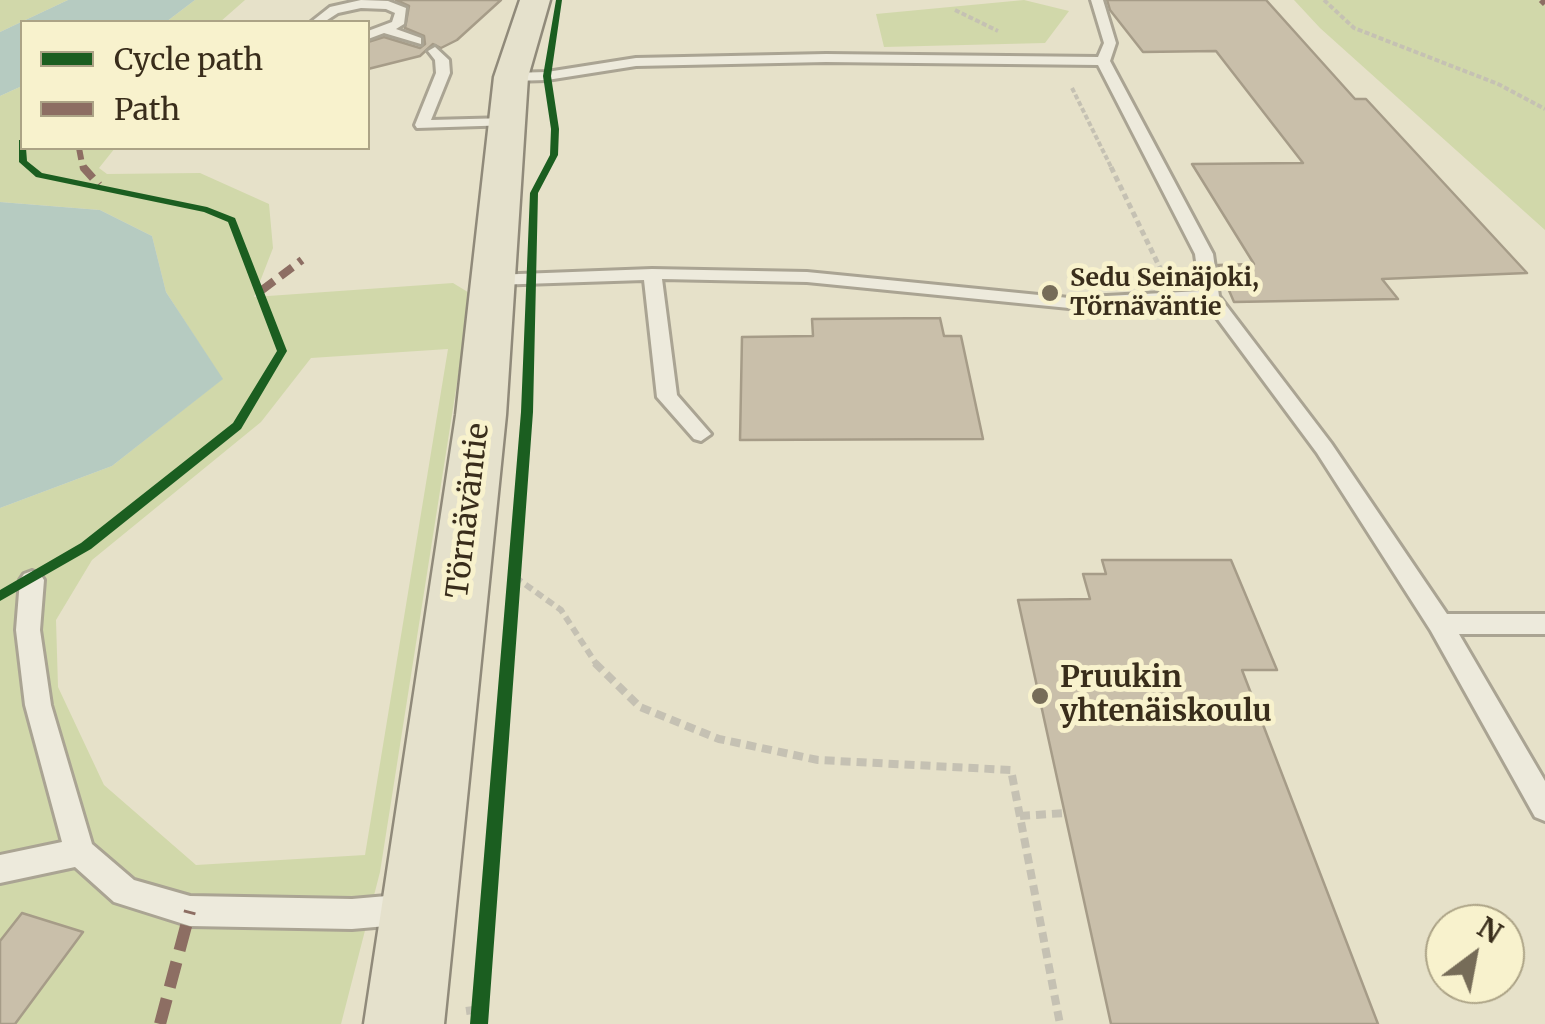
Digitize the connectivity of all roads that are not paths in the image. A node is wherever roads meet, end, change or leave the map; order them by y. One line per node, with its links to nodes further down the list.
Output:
1 (535, 0): 10 (main road, Törnäväntie)
2 (1097, 0): 9 (lane)
3 (362, 2): 4 (lane); 5 (lane)
4 (320, 20)
5 (387, 30): 6 (lane); 7 (lane)
6 (370, 34)
7 (416, 42)
8 (435, 50): 10 (lane)
9 (1103, 61): 10 (lane); 13 (lane)
10 (510, 99): 12 (main road, Törnäväntie)
11 (652, 274): 12 (lane); 13 (lane); 14 (lane)
12 (493, 280): 21 (main road, Törnäväntie)
13 (1210, 296): 16 (lane)
14 (701, 434)
15 (32, 580): 19 (lane)
16 (1440, 624): 17 (lane); 18 (lane)
17 (1545, 624)
18 (1545, 808)
19 (80, 852): 20 (lane); 21 (lane)
20 (0, 869)
21 (418, 908): 22 (main road, Törnäväntie)
22 (404, 1024)

